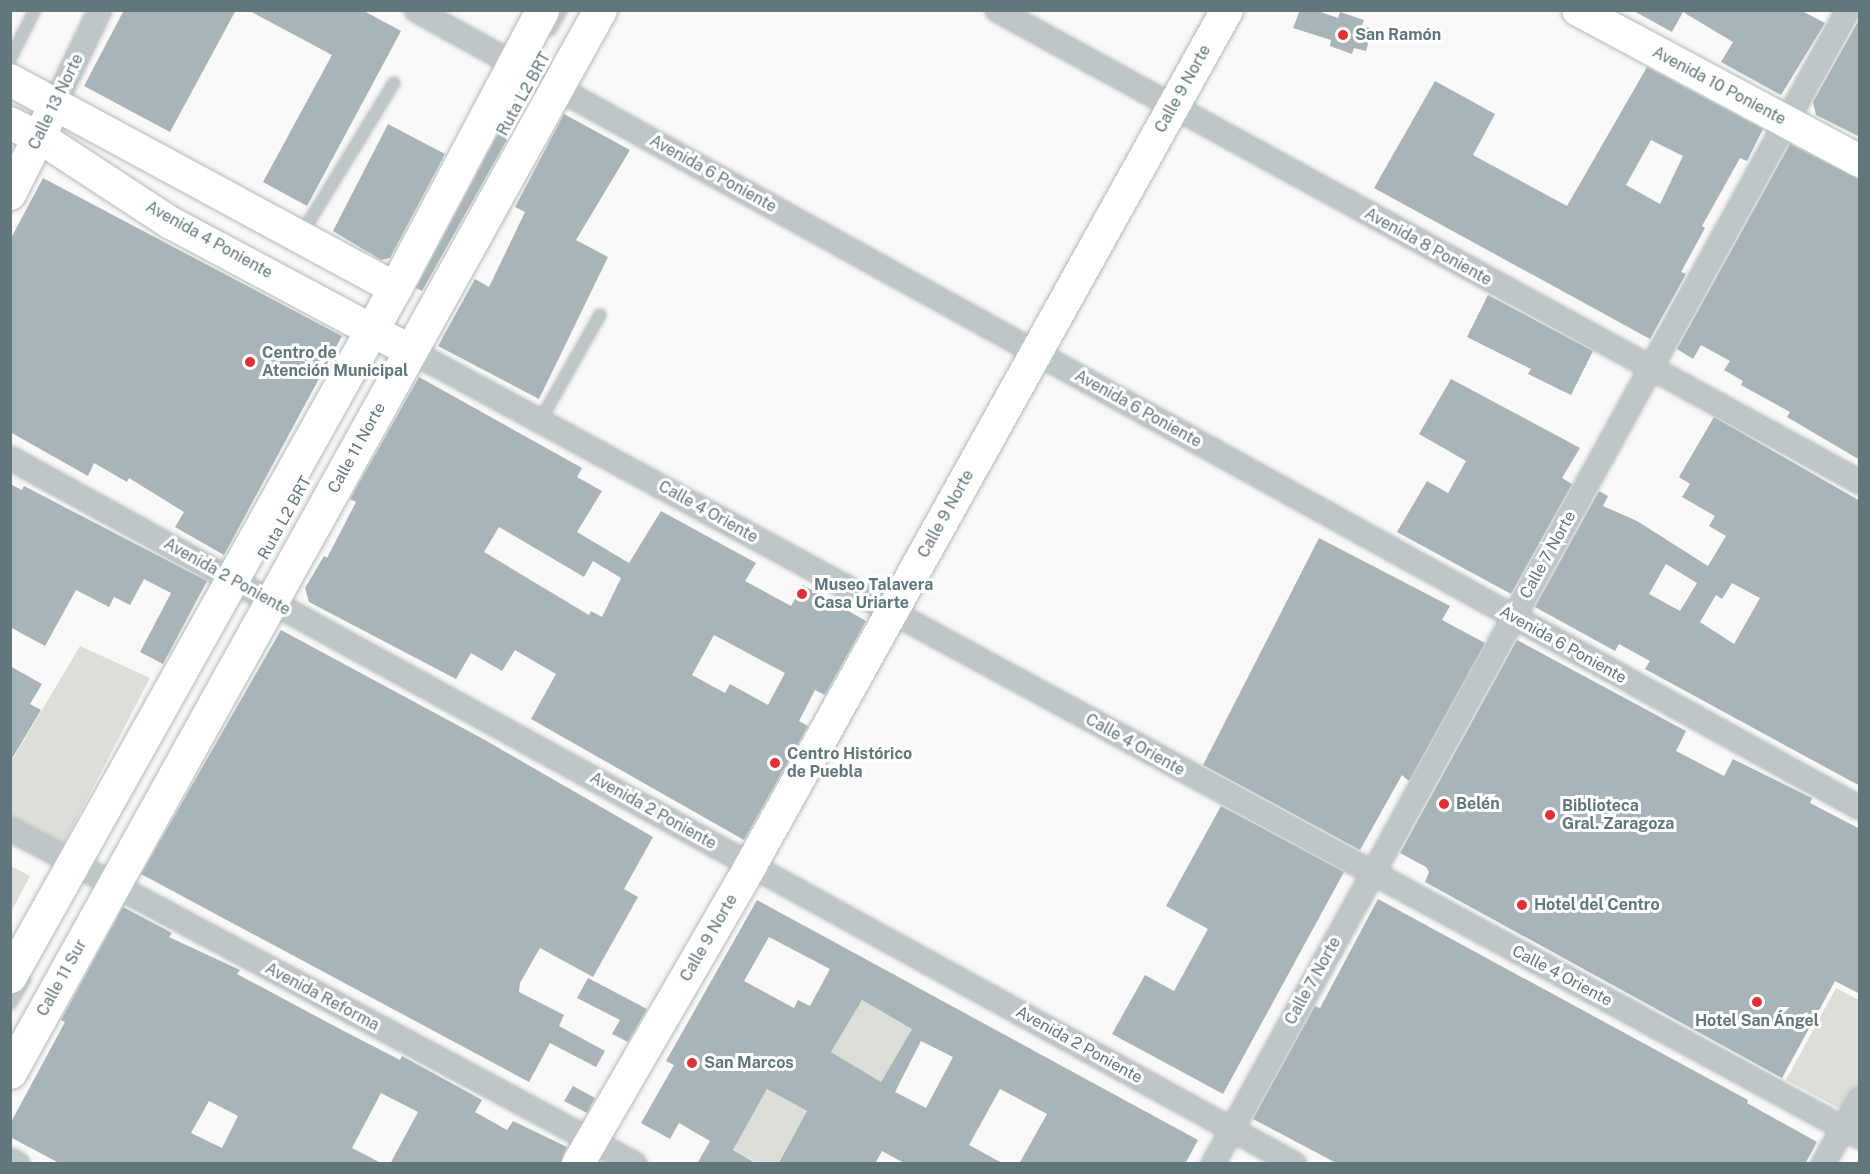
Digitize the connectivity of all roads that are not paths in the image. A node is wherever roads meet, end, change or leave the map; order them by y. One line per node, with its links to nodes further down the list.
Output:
1 (35, 10): 12 (lane)
2 (100, 10): 17 (street, Calle 13 Norte)
3 (416, 10): 13 (street, Avenida 6 Poniente)
4 (561, 10): 11 (lane, Ruta L2 BRT)
5 (587, 10): 16 (lane, Ruta L2 BRT)
6 (600, 10): 16 (main road, Calle 11 Norte)
7 (997, 10): 18 (street, Avenida 8 Poniente)
8 (1227, 10): 18 (main road, Calle 9 Norte)
9 (1578, 10): 19 (main road, Avenida 10 Poniente)
10 (1848, 10): 19 (street, Calle 7 Norte)
11 (543, 26): 13 (main road, Calle 11 Norte)
12 (10, 58)
13 (523, 69): 16 (street, Avenida 6 Poniente); 27 (main road, Calle 11 Norte)
14 (10, 80): 17 (main road)
15 (394, 83): 25 (lane)
16 (553, 85): 29 (main road, Calle 11 Norte); 30 (street, Avenida 6 Poniente)
17 (54, 106): 21 (main road, Calle 13 Norte); 25 (main road)
18 (1173, 107): 30 (main road, Calle 9 Norte); 31 (street, Avenida 8 Poniente)
19 (1786, 122): 22 (main road, Avenida 10 Poniente); 31 (street, Calle 7 Norte)
20 (10, 123): 21 (main road, Avenida 4 Poniente)
21 (39, 138): 23 (main road, Calle 13 Norte); 26 (main road, Avenida 4 Poniente)
22 (1860, 161)
23 (10, 194)
24 (447, 218): 29 (lane)
25 (301, 235): 26 (main road); 27 (main road)
26 (232, 254): 29 (main road, Avenida 4 Poniente)
27 (395, 288): 29 (main road, Calle 11 Norte)
28 (600, 315): 32 (lane)
29 (392, 339): 32 (street, Calle 4 Oriente); 33 (lane); 36 (main road, Calle 11 Norte); 36 (main road, Calle 11 Norte)
30 (1036, 353): 37 (main road, Calle 9 Norte); 38 (street, Avenida 6 Poniente)
31 (1651, 369): 35 (street, Avenida 8 Poniente); 38 (street, Calle 7 Norte)
32 (540, 421): 37 (street, Calle 4 Oriente)
33 (339, 454)
34 (10, 458): 36 (street, Avenida 2 Poniente)
35 (1860, 482)
36 (254, 592): 39 (lane); 42 (street, Avenida 2 Poniente); 43 (main road, Calle 11 Norte); 43 (main road, Calle 11 Norte)
37 (892, 612): 42 (main road, Calle 9 Norte); 44 (street, Calle 4 Oriente)
38 (1513, 618): 40 (street, Avenida 6 Poniente); 44 (street, Calle 7 Norte)
39 (192, 677)
40 (1860, 808)
41 (10, 830): 43 (street, Avenida Reforma)
42 (752, 865): 49 (street, Avenida 2 Poniente); 51 (main road, Calle 9 Norte)
43 (93, 874): 45 (main road); 47 (main road, Calle 11 Sur); 51 (street, Avenida Reforma)
44 (1372, 874): 49 (street, Calle 7 Norte); 50 (street, Calle 4 Oriente)
45 (22, 970): 46 (lane)
46 (10, 1005)
47 (10, 1072)
48 (1860, 1099): 50 (street)
49 (1232, 1129): 55 (street, Calle 7 Norte); 56 (street, Avenida 2 Poniente)
50 (1851, 1132): 57 (street)
51 (585, 1152): 54 (street, Avenida Reforma)
52 (10, 1160): 53 (street)
53 (18, 1164)
54 (634, 1164)
55 (1213, 1164)
56 (1295, 1164)
57 (1823, 1164)

